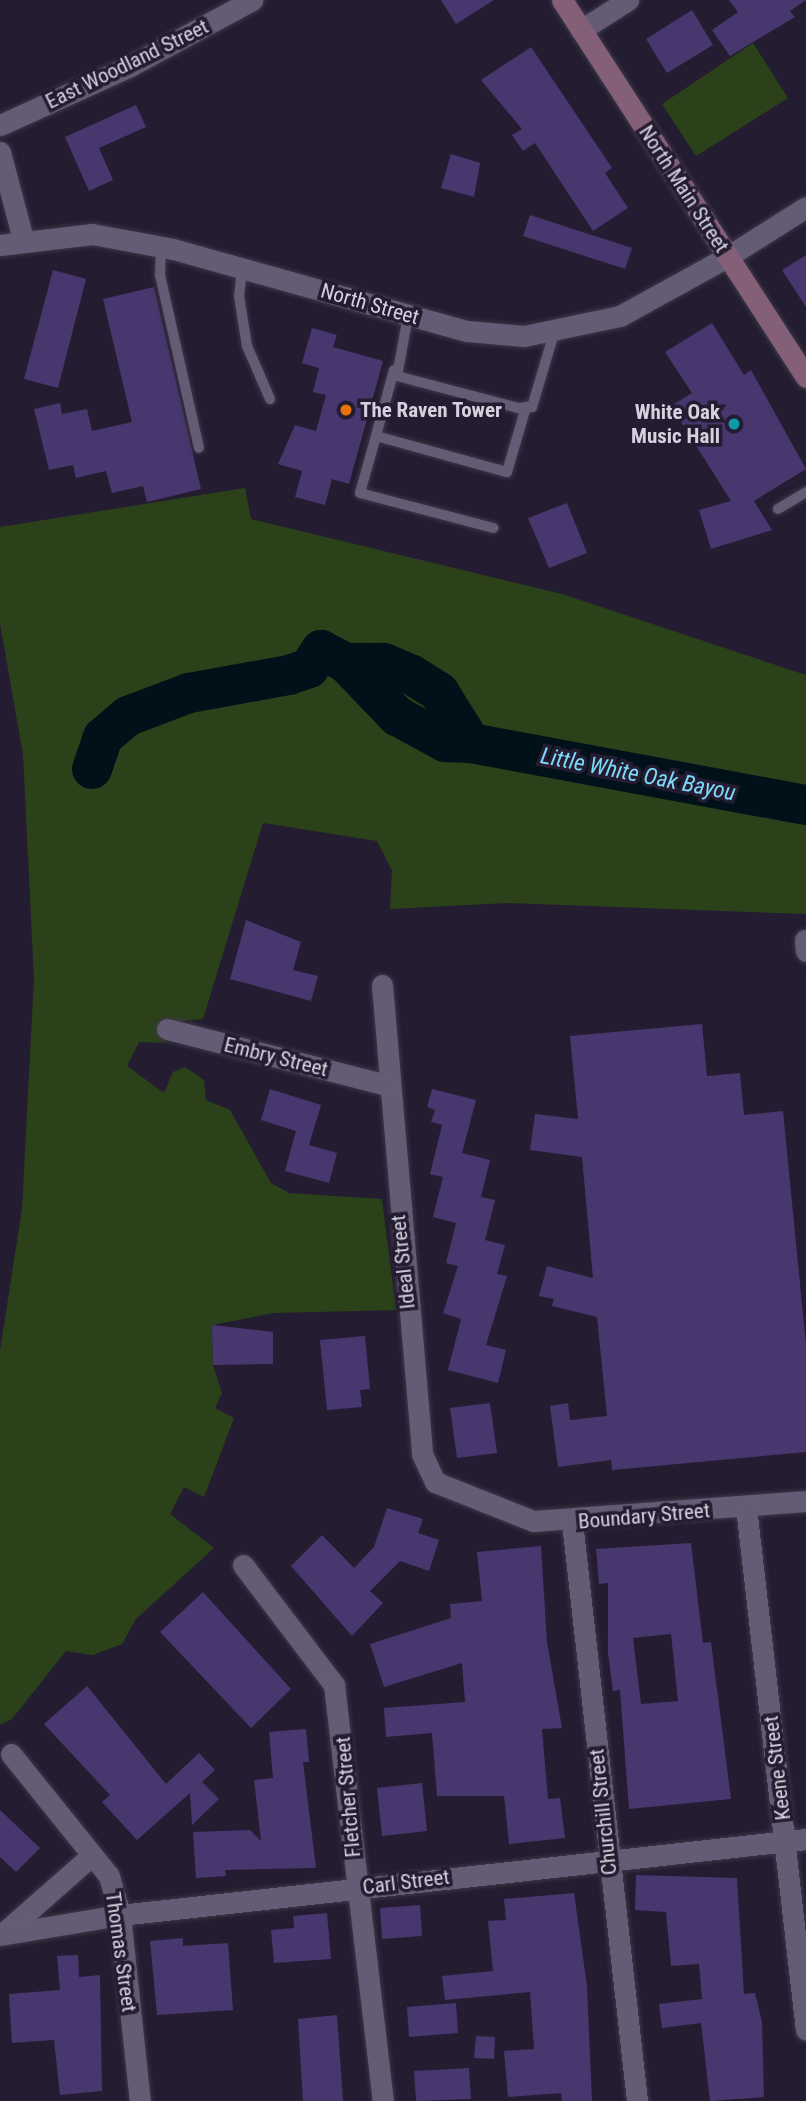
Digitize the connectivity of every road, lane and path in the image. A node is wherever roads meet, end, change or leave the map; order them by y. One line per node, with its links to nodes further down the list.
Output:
1 (252, 0): 5 (street, East Woodland Street)
2 (562, 0): 4 (main road, North Main Street)
3 (628, 0): 4 (street)
4 (581, 30): 11 (main road, North Main Street)
5 (0, 125)
6 (0, 152): 8 (street)
7 (806, 207): 11 (street, North Street)
8 (23, 239): 9 (street, North Street); 10 (street, North Street)
9 (0, 245)
10 (161, 247): 12 (street, North Street); 20 (lane)
11 (727, 257): 14 (street, North Street); 16 (main road, North Main Street)
12 (242, 268): 13 (street, North Street); 17 (lane)
13 (408, 316): 14 (street, North Street); 15 (lane)
14 (554, 333): 18 (lane)
15 (394, 370): 18 (lane); 19 (lane)
16 (806, 377)
17 (270, 399)
18 (526, 407): 19 (lane)
19 (376, 436): 23 (lane)
20 (199, 448)
21 (806, 492): 22 (lane)
22 (778, 509)
23 (493, 528)
24 (382, 985): 26 (street, Ideal Street)
25 (167, 1029): 26 (street, Embry Street)
26 (386, 1085): 28 (street, Ideal Street)
27 (806, 1501): 29 (street, Boundary Street)
28 (483, 1505): 30 (street, Boundary Street)
29 (746, 1507): 30 (street, Boundary Street); 33 (street, Keene Street)
30 (572, 1522): 35 (street, Churchill Street)
31 (243, 1565): 36 (street, Fletcher Street)
32 (11, 1754): 34 (street, Thomas Street)
33 (796, 1840): 35 (street, Carl Street); 39 (street, Keene Street)
34 (92, 1855): 37 (street, Thomas Street); 38 (street, Carl Street)
35 (607, 1857): 36 (street, Carl Street); 42 (street, Churchill Street)
36 (357, 1888): 37 (street, Carl Street); 41 (street, Fletcher Street)
37 (120, 1915): 38 (street, Carl Street); 40 (street, Thomas Street)
38 (3, 1933)
39 (806, 2030)
40 (140, 2101)
41 (383, 2101)
42 (637, 2101)

